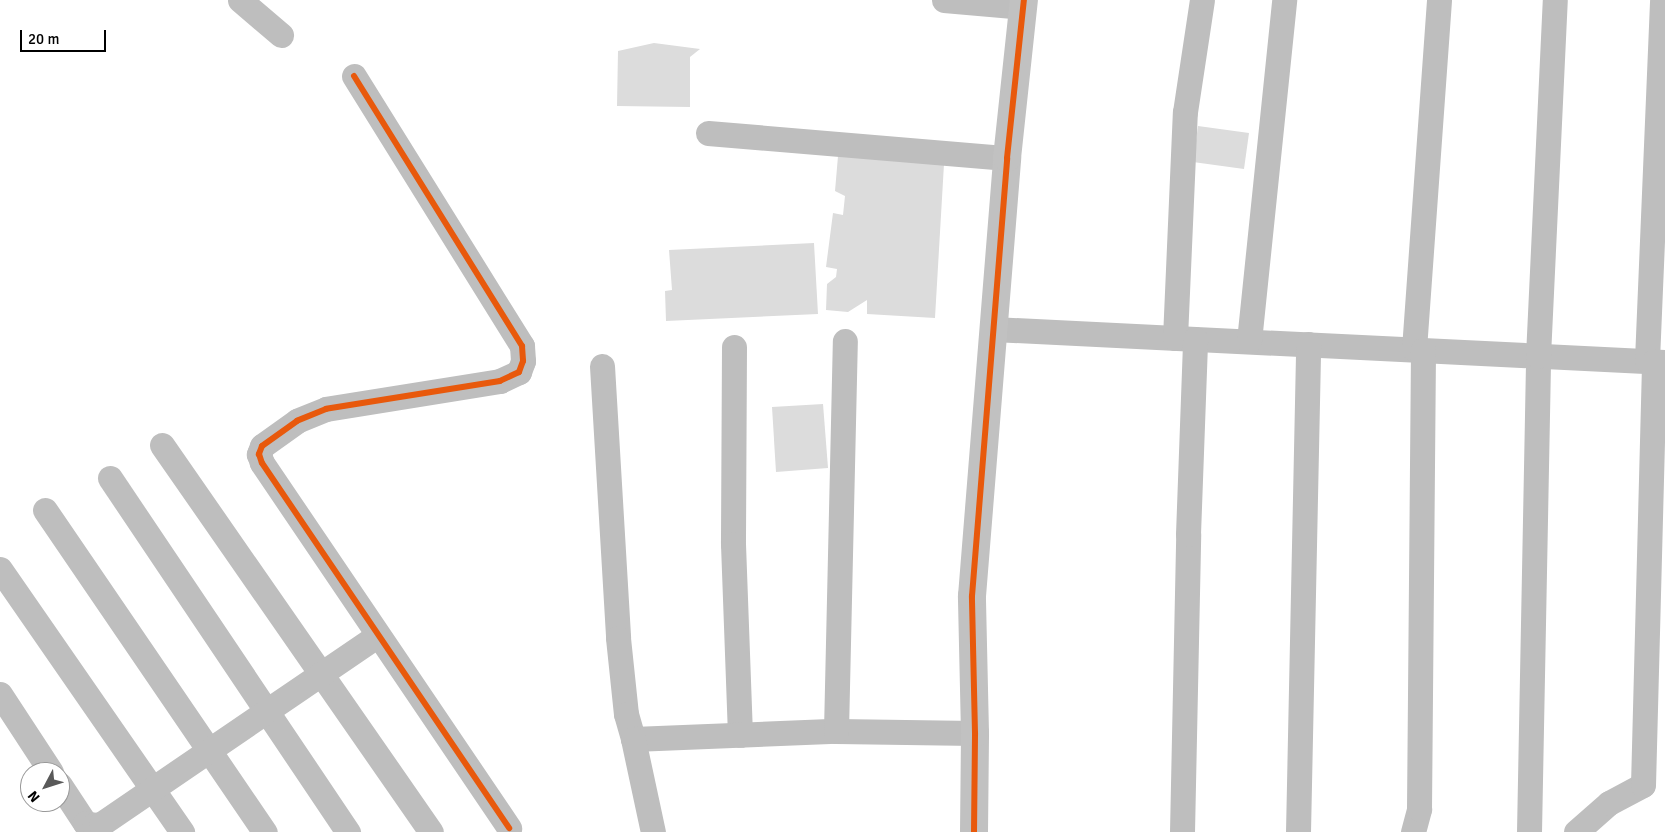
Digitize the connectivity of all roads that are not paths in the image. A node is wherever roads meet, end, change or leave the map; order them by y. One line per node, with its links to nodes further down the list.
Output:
1 (240, 0): 9 (street)
2 (944, 0): 8 (street)
3 (1202, 0): 14 (street)
4 (1284, 0): 16 (street)
5 (1439, 0): 19 (street)
6 (1555, 0): 20 (street)
7 (1662, 0): 21 (street)
8 (1023, 4): 12 (street)
9 (281, 35)
10 (354, 76): 27 (street)
11 (708, 133): 12 (street)
12 (1007, 158): 13 (street)
13 (993, 330): 14 (street); 32 (street)
14 (1185, 338): 16 (street); 46 (street)
15 (845, 341): 31 (street)
16 (1249, 341): 17 (street)
17 (1308, 344): 19 (street); 47 (street)
18 (734, 347): 33 (street)
19 (1418, 350): 20 (street); 48 (street)
20 (1538, 356): 21 (street); 49 (street)
21 (1655, 361): 50 (street)
22 (602, 366): 34 (street)
23 (162, 445): 28 (street)
24 (110, 478): 30 (street)
25 (45, 510): 35 (street)
26 (0, 569): 37 (street)
27 (378, 635): 28 (street); 39 (street)
28 (321, 674): 30 (street); 43 (street)
29 (0, 694): 36 (street)
30 (268, 710): 35 (street); 42 (street)
31 (836, 731): 32 (street); 33 (street)
32 (976, 733): 45 (street)
33 (740, 735): 34 (street)
34 (634, 739): 44 (street)
35 (211, 750): 37 (street); 41 (street)
36 (44, 762)
37 (153, 789): 38 (street); 40 (street)
38 (70, 800)
39 (509, 828)
40 (182, 832)
41 (265, 832)
42 (348, 832)
43 (431, 832)
44 (653, 832)
45 (974, 832)
46 (1182, 832)
47 (1298, 832)
48 (1413, 832)
49 (1529, 832)
50 (1576, 832)

